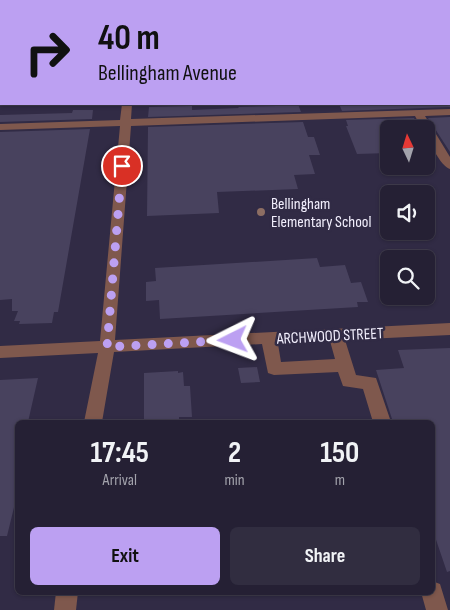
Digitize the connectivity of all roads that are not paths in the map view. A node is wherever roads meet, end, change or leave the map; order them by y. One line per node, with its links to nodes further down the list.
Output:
1 (127, 105): 6 (street)
2 (319, 105): 5 (street)
3 (450, 112): 4 (street)
4 (418, 113): 5 (street); 8 (street)
5 (324, 116): 6 (street)
6 (125, 123): 7 (street); 12 (street)
7 (0, 127)
8 (450, 166)
9 (450, 329): 10 (street, ARCHWOOD STREET)
10 (336, 335): 11 (street, ARCHWOOD STREET); 14 (street)
11 (269, 338): 12 (street, ARCHWOOD STREET); 14 (street)
12 (107, 347): 13 (street, ARCHWOOD STREET); 15 (street)
13 (0, 352)
14 (344, 365): 16 (street)
15 (93, 420)
16 (381, 420)
17 (67, 595): 19 (street)
18 (433, 595): 20 (street)
19 (65, 610)
20 (438, 610)

